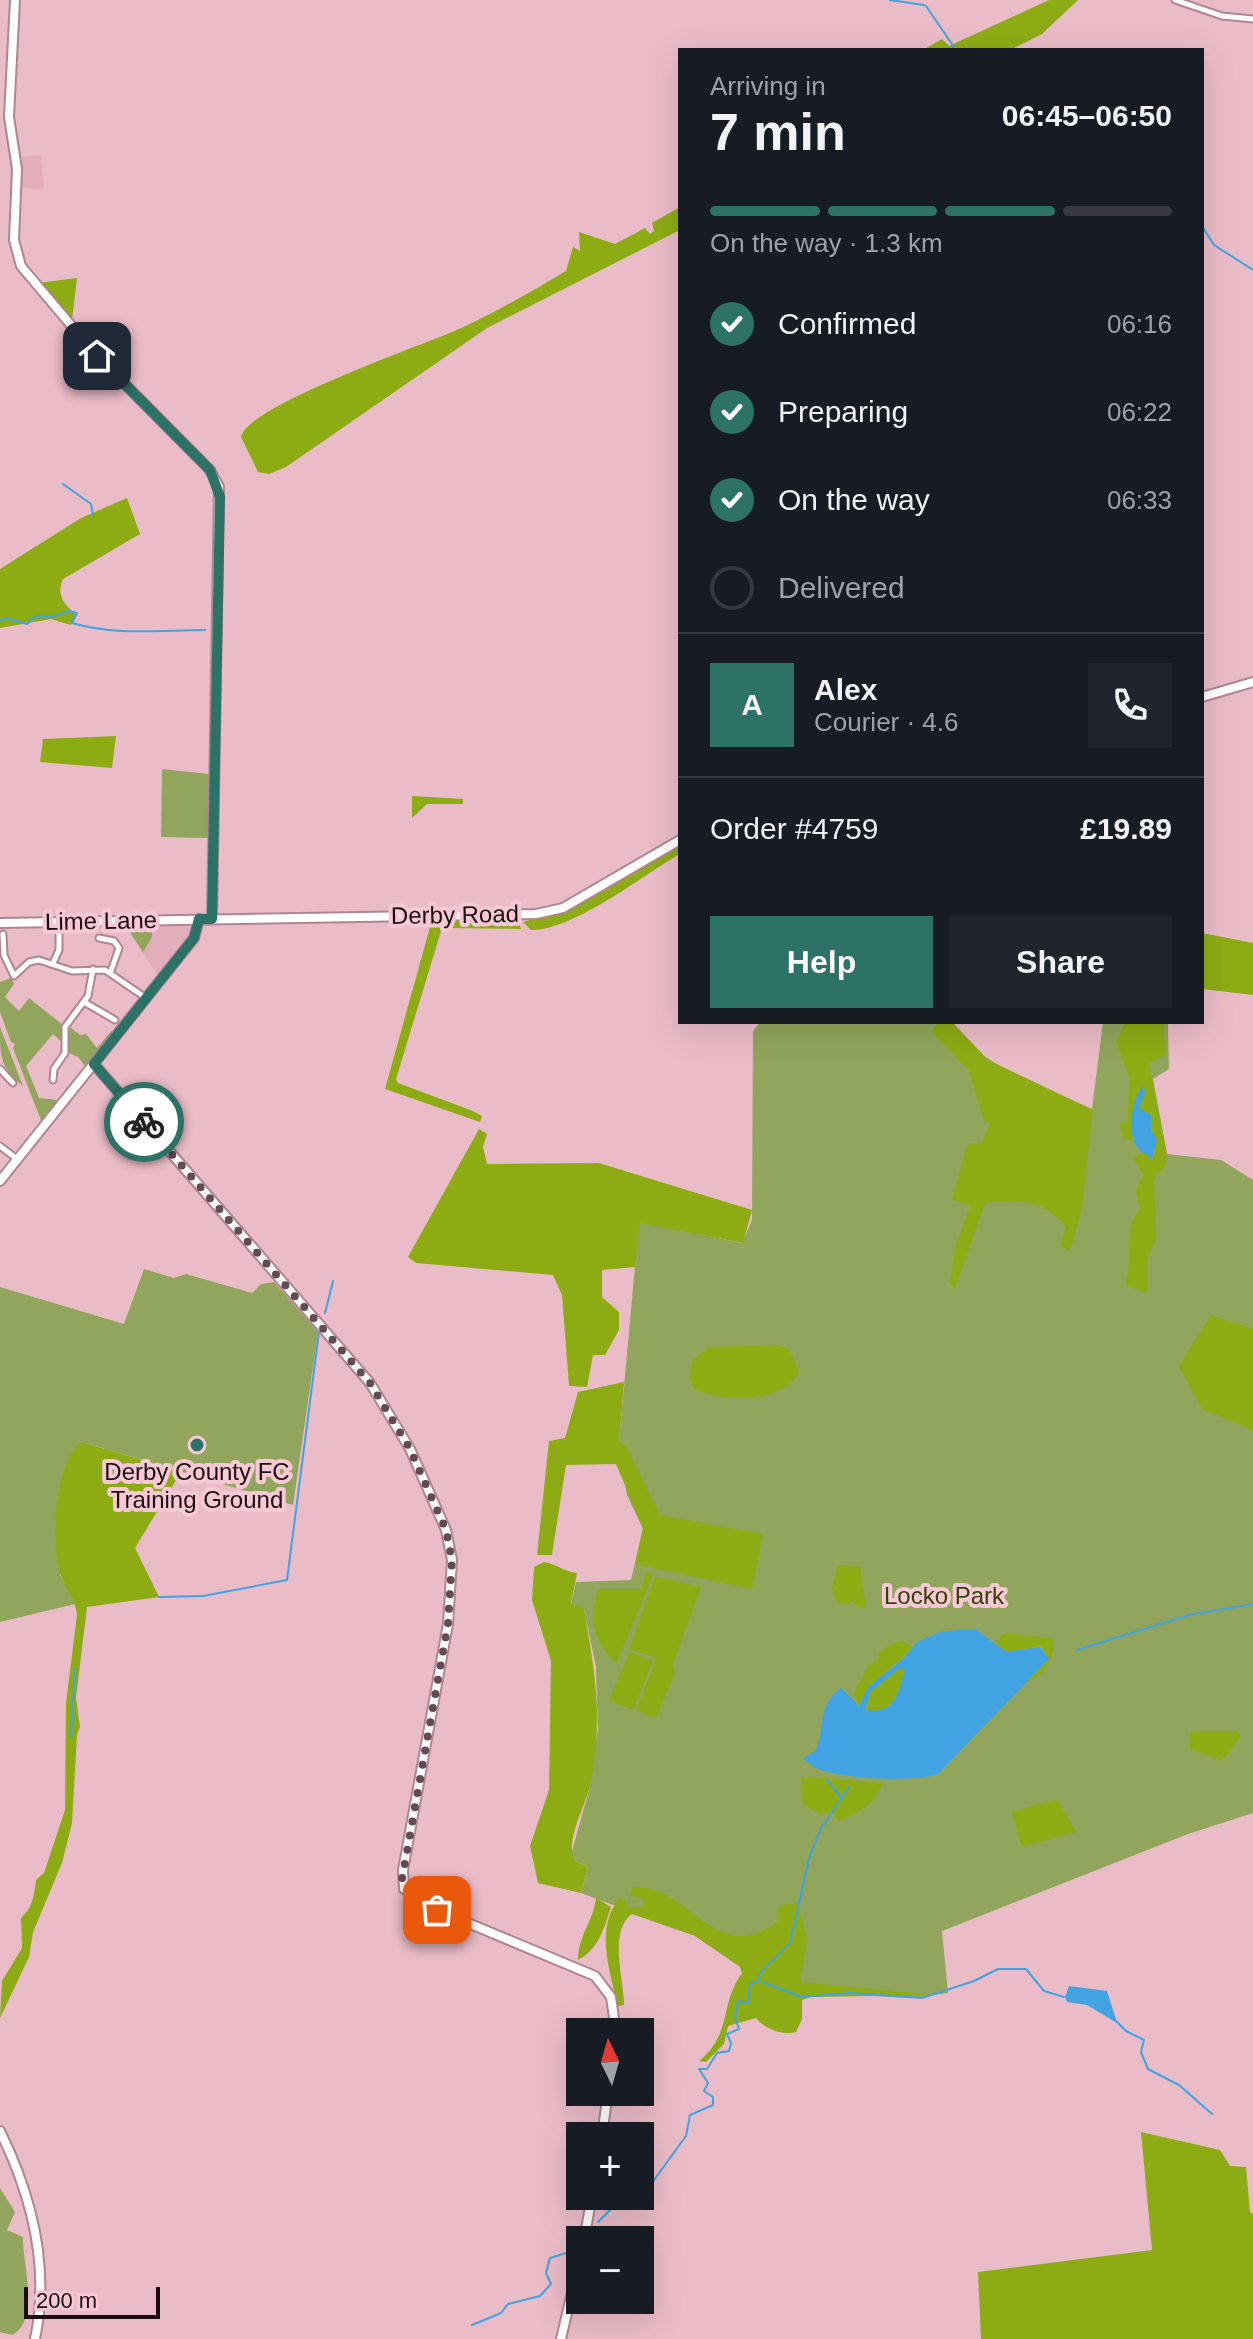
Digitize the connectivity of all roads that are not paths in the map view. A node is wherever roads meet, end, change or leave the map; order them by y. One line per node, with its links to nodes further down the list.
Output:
1 (15, 0): 8 (street)
2 (1175, 0): 3 (street)
3 (1253, 19)
4 (1253, 682): 5 (street)
5 (1204, 696)
6 (678, 841): 8 (street, Derby Road)
7 (199, 919): 8 (street, Lime Lane); 9 (street, Lime Lane); 17 (street)
8 (212, 919)
9 (0, 923)
10 (3, 934): 13 (street)
11 (59, 934): 14 (street)
12 (104, 936): 16 (street)
13 (2, 943): 14 (street)
14 (53, 963): 15 (street)
15 (93, 969): 16 (street); 18 (street)
16 (111, 971): 17 (street)
17 (147, 998): 20 (street)
18 (84, 1002): 19 (street); 22 (street)
19 (115, 1020)
20 (94, 1064): 25 (street); 27 (street)
21 (0, 1069): 23 (street)
22 (53, 1080)
23 (13, 1083)
24 (0, 1146): 25 (street)
25 (17, 1159): 26 (street)
26 (0, 1181)
27 (614, 2018)
28 (0, 2131): 30 (street)
29 (567, 2314): 31 (street)
30 (35, 2339)
31 (561, 2339)

